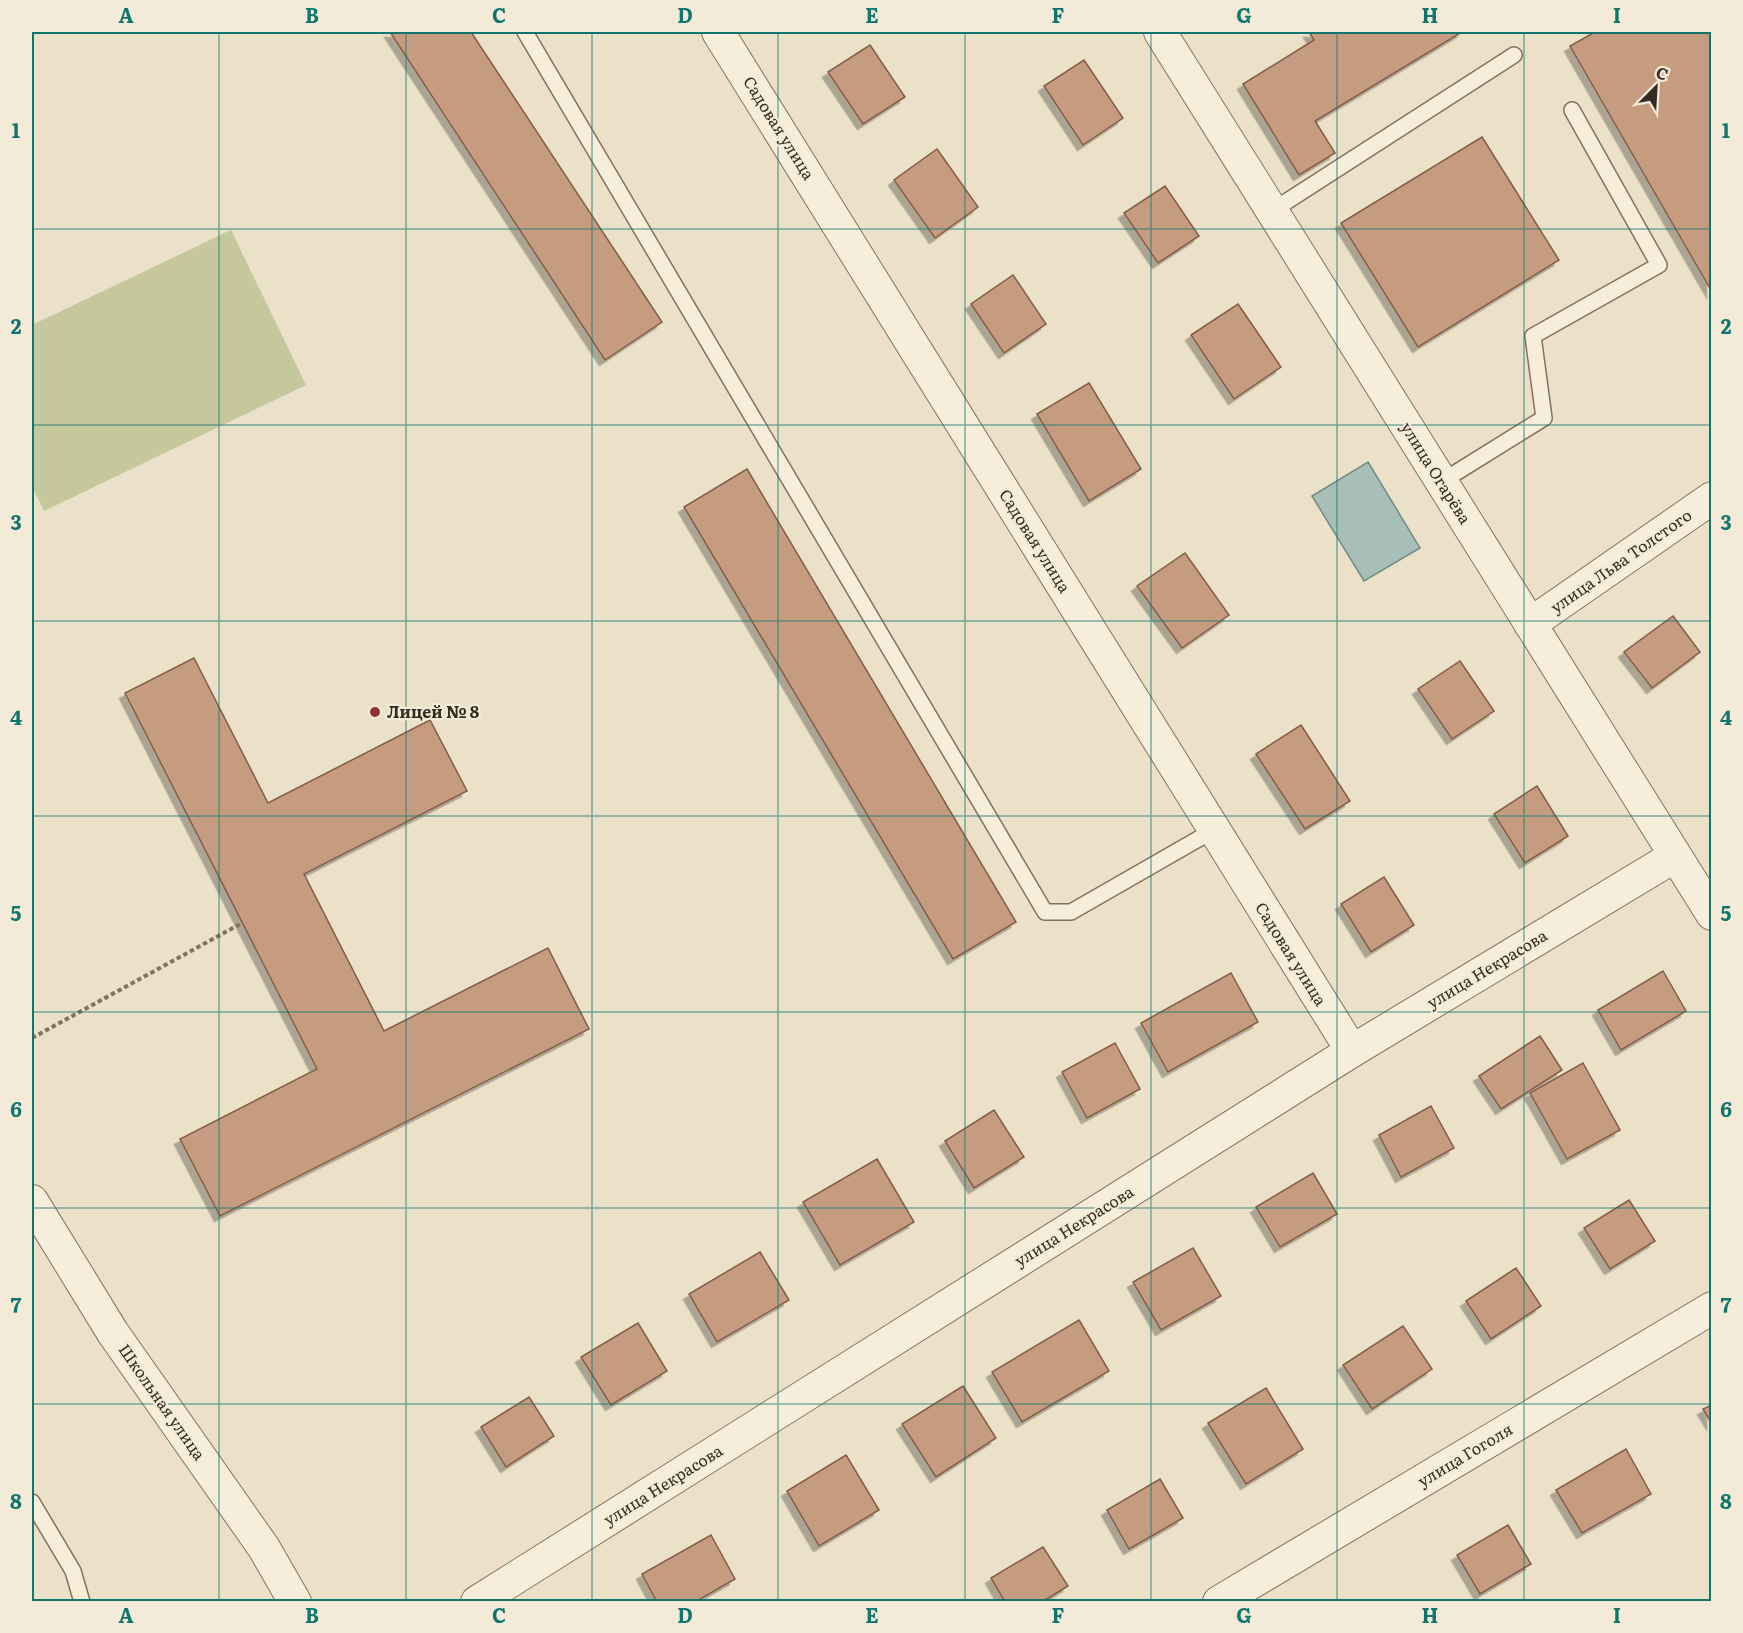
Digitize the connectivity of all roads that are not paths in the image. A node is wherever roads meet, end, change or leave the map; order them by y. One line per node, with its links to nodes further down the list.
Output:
1 (525, 32): 10 (lane)
2 (718, 32): 10 (street, Садовая улица)
3 (1160, 32): 6 (street, улица Огарёва)
4 (1514, 55): 6 (lane)
5 (1572, 110): 7 (lane)
6 (1272, 211): 7 (street, улица Огарёва)
7 (1441, 482): 9 (street, улица Огарёва)
8 (1712, 498): 9 (street, улица Льва Толстого)
9 (1530, 624): 11 (street, улица Огарёва)
10 (1214, 830): 13 (street, Садовая улица)
11 (1675, 856): 12 (street, улица Огарёва); 13 (street, улица Некрасова)
12 (1712, 914)
13 (1352, 1051): 19 (street, улица Некрасова)
14 (32, 1201): 18 (street, Школьная улица)
15 (1712, 1308): 20 (street, улица Гоголя)
16 (32, 1502): 17 (lane)
17 (82, 1602)
18 (295, 1602)
19 (477, 1602)
20 (1218, 1602)

